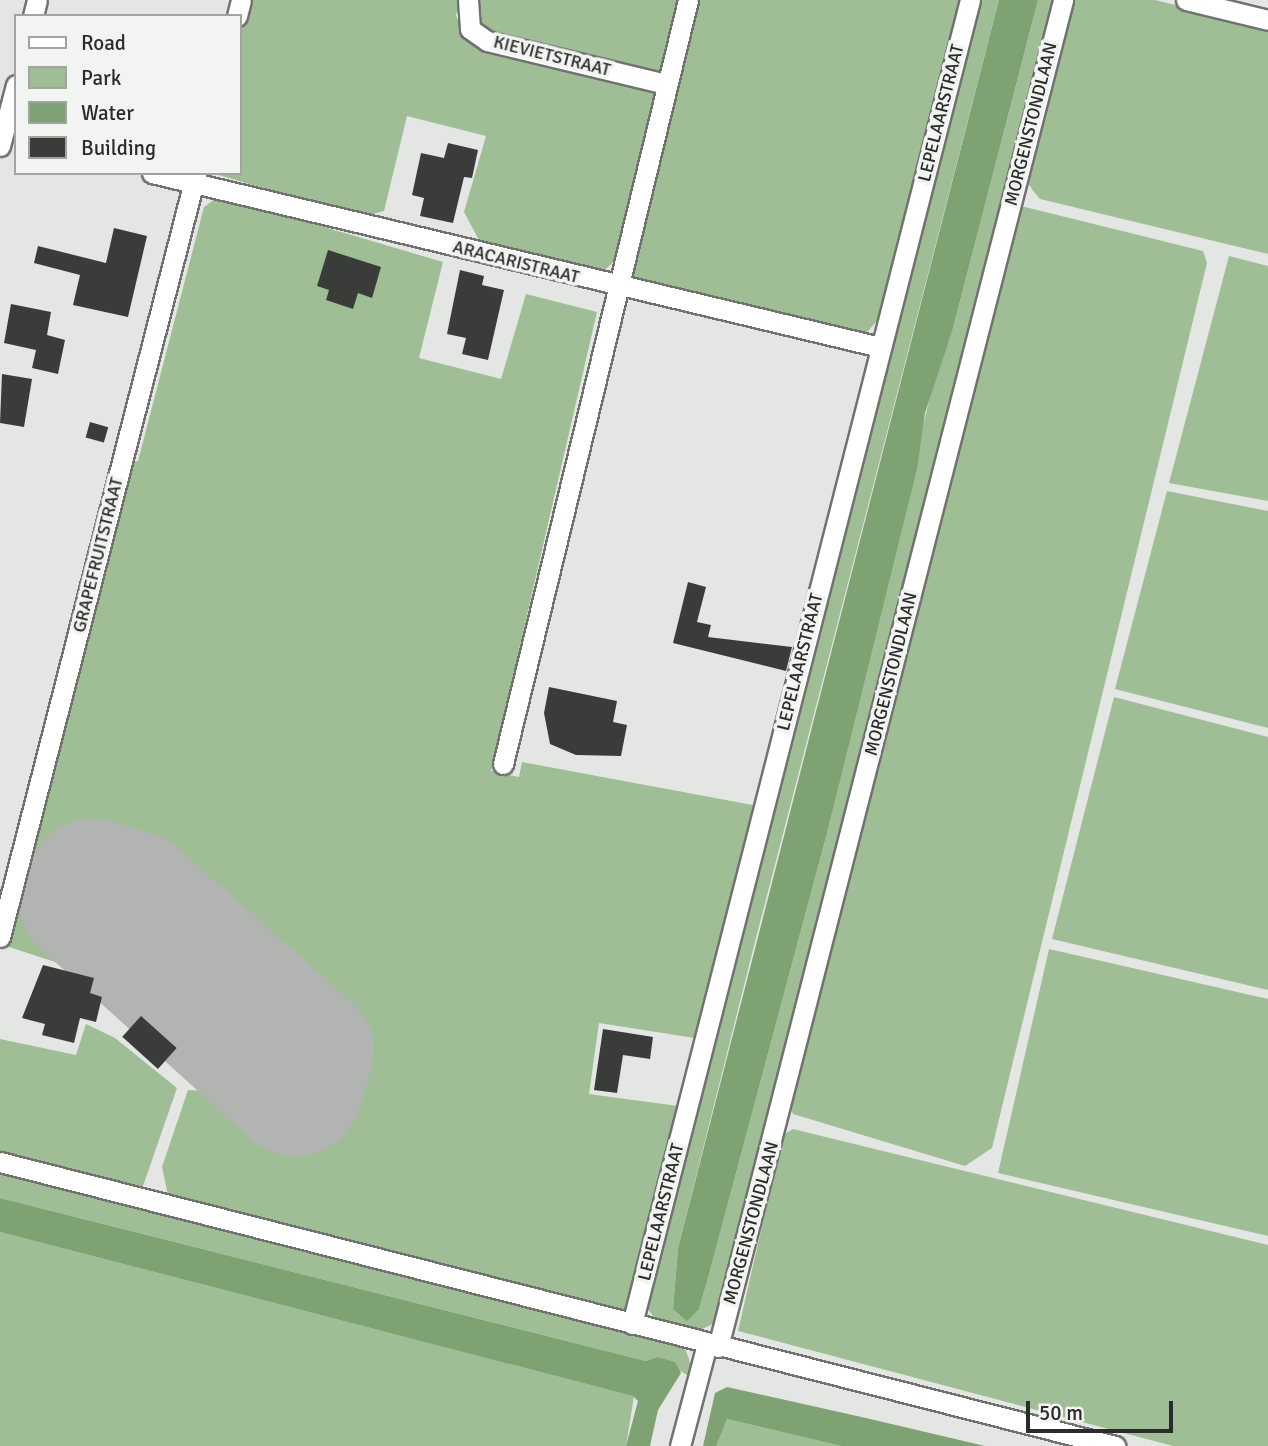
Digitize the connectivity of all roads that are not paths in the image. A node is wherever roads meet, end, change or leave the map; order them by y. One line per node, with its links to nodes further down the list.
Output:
1 (468, 0): 7 (street, KIEVIETSTRAAT)
2 (688, 0): 7 (street)
3 (970, 0): 13 (street, LEPELAARSTRAAT)
4 (1063, 0): 18 (street, MORGENSTONDLAAN)
5 (1186, 0): 6 (street)
6 (1268, 20)
7 (666, 84): 12 (street)
8 (14, 96): 9 (street)
9 (6, 142)
10 (169, 175): 11 (street, ARACARISTRAAT)
11 (195, 178): 12 (street, ARACARISTRAAT); 15 (street, GRAPEFRUITSTRAAT)
12 (617, 286): 13 (street, ARACARISTRAAT); 14 (street)
13 (880, 347): 17 (street, LEPELAARSTRAAT)
14 (503, 764)
15 (0, 937)
16 (0, 1161): 17 (street)
17 (632, 1324): 18 (street)
18 (712, 1346): 19 (street, MORGENSTONDLAAN); 20 (street)
19 (680, 1446)
20 (1115, 1446)

